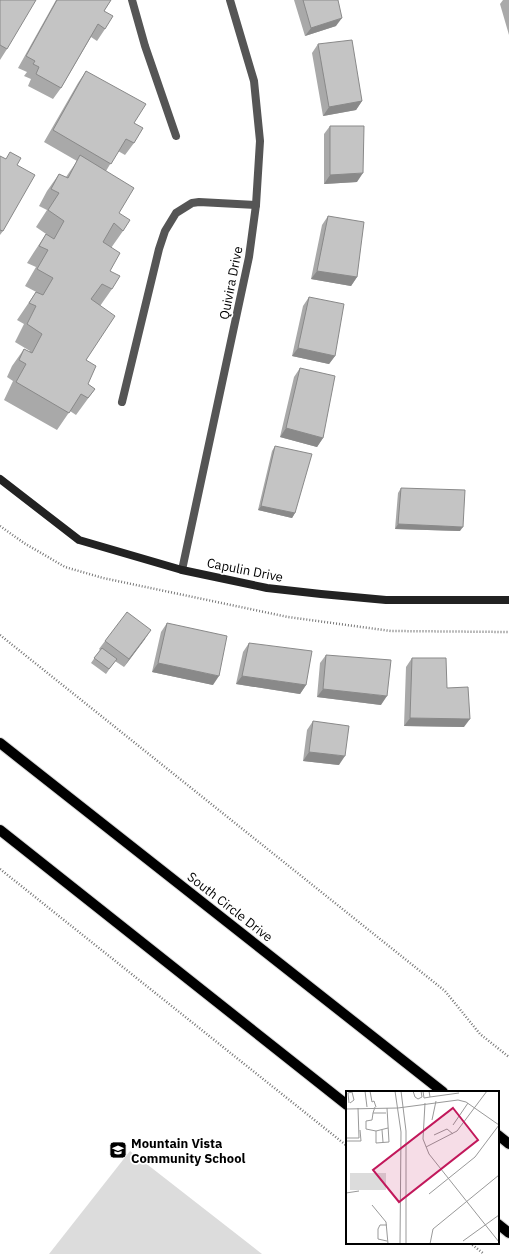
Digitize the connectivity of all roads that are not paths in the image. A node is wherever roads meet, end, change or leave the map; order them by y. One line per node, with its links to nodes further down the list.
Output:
1 (132, 0): 3 (street)
2 (230, 0): 4 (street, Quivira Drive)
3 (176, 136)
4 (256, 205): 5 (street); 7 (street, Quivira Drive)
5 (122, 402)
6 (0, 479): 7 (street, Capulin Drive)
7 (182, 570): 8 (street, Capulin Drive)
8 (509, 600)
9 (0, 743): 11 (main road, South Circle Drive)
10 (0, 830): 12 (main road)
11 (442, 1091)
12 (346, 1104)
13 (499, 1136): 14 (main road)
14 (509, 1144)
15 (499, 1225): 16 (main road)
16 (509, 1233)

